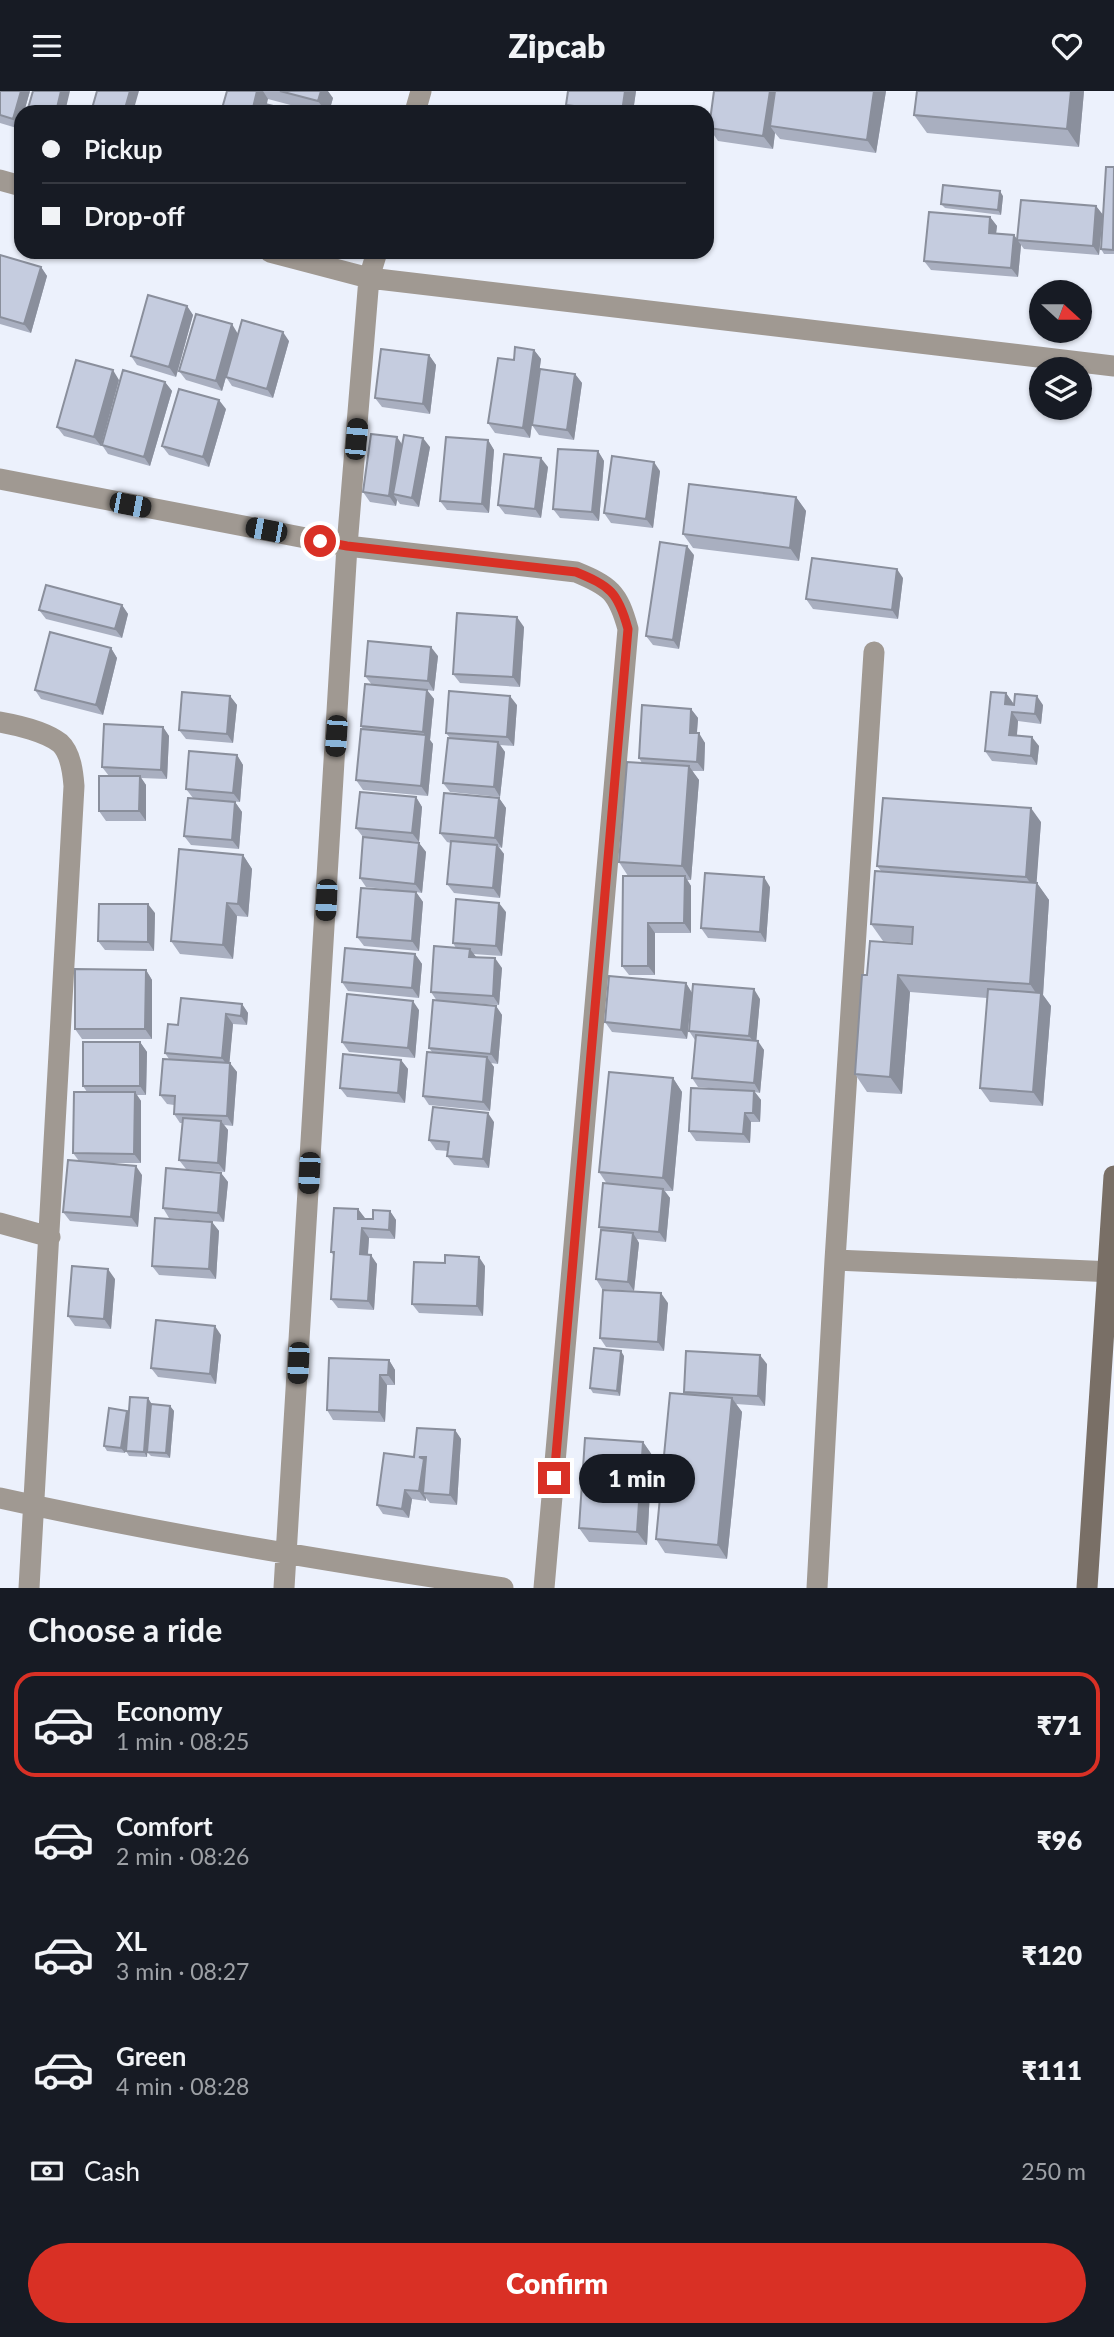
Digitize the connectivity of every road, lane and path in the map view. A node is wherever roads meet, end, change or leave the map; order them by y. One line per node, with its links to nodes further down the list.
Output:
1 (297, 259): 3 (street)
2 (375, 259): 3 (street)
3 (369, 278): 4 (street); 6 (street)
4 (1114, 366)
5 (0, 479): 6 (street)
6 (347, 546): 16 (street); 20 (street)
7 (874, 652): 12 (street)
8 (0, 722): 11 (street)
9 (1114, 1175): 13 (street)
10 (0, 1223): 11 (street)
11 (50, 1237): 15 (street)
12 (835, 1260): 13 (street); 21 (street)
13 (1111, 1272): 22 (street)
14 (0, 1498): 15 (street)
15 (36, 1506): 16 (street); 17 (street)
16 (286, 1554): 18 (street); 19 (street)
17 (29, 1588)
18 (284, 1588)
19 (503, 1588)
20 (544, 1588)
21 (817, 1588)
22 (1087, 1588)

